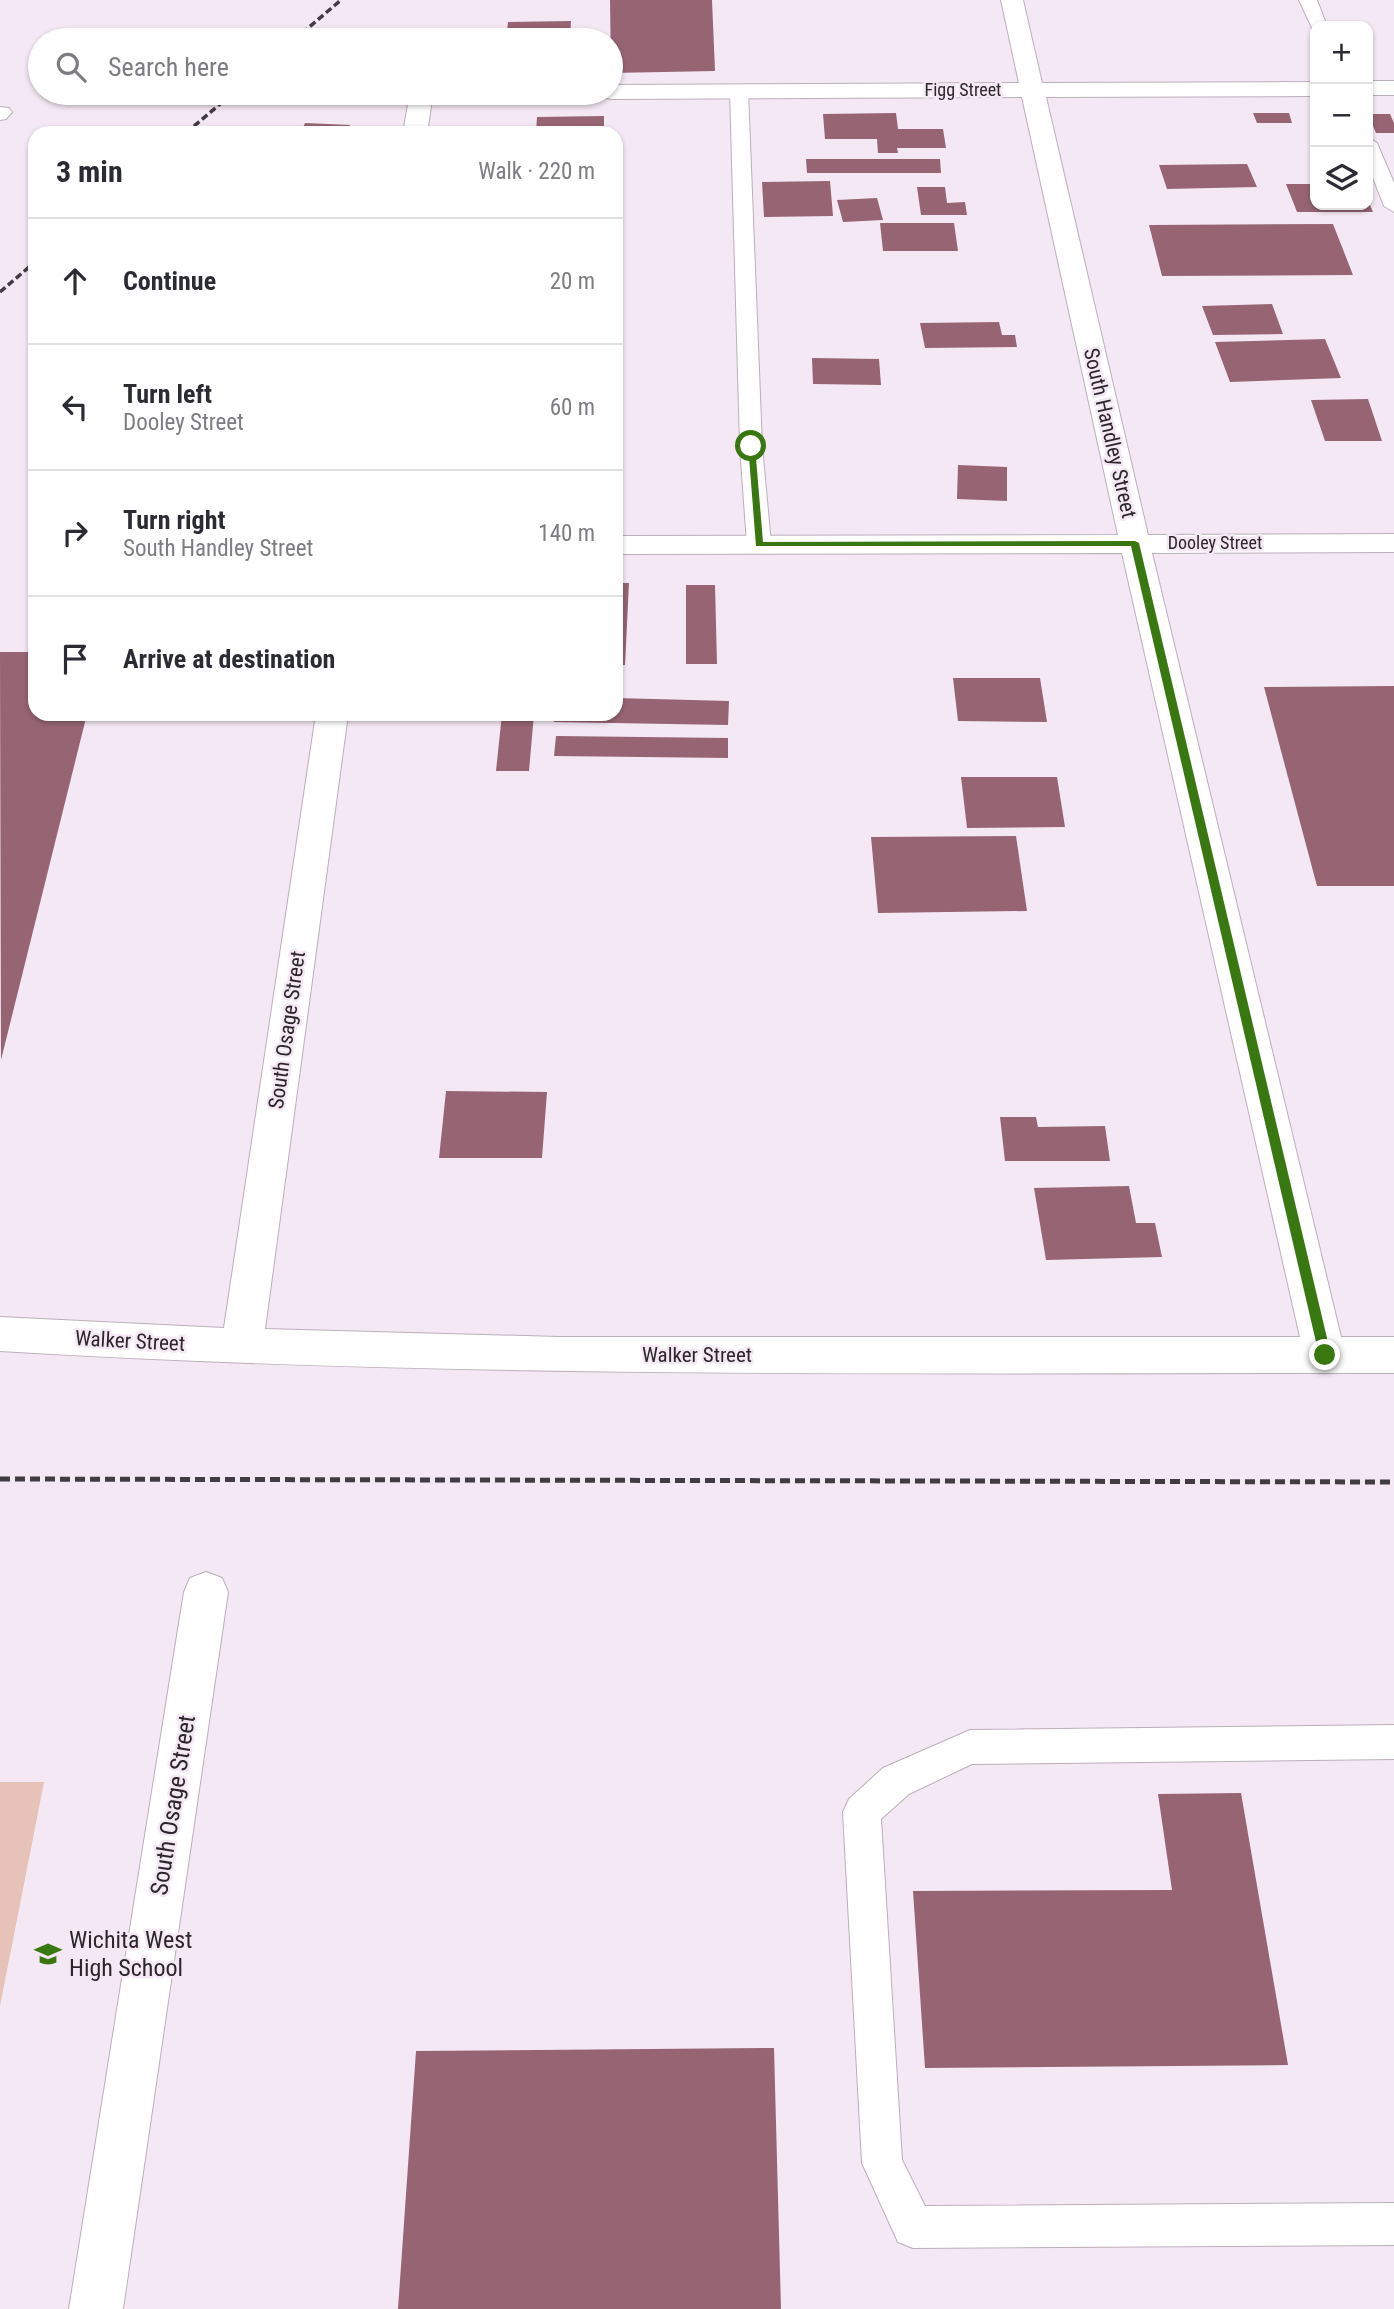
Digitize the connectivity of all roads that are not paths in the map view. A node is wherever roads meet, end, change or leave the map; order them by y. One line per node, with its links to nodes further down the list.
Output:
1 (1012, 0): 5 (street, South Handley Street)
2 (1308, 0): 3 (lane)
3 (1317, 21)
4 (1394, 88): 7 (street)
5 (1033, 89): 6 (street, Figg Street); 8 (street, Figg Street); 14 (street, South Handley Street)
6 (1310, 89)
7 (1373, 89)
8 (739, 91): 9 (street, Figg Street); 16 (lane)
9 (623, 92)
10 (419, 105): 11 (street)
11 (416, 126)
12 (1370, 147): 13 (lane)
13 (1394, 206)
14 (1135, 543): 15 (street, Dooley Street); 16 (street, Dooley Street); 21 (street, South Handley Street)
15 (1394, 543)
16 (759, 544): 17 (street, Dooley Street)
17 (623, 545)
18 (330, 721): 20 (street, South Osage Street)
19 (0, 1334): 20 (street, Walker Street)
20 (242, 1346): 21 (street, Walker Street)
21 (1325, 1355): 22 (street, Walker Street)
22 (1394, 1355)
23 (206, 1592): 26 (street, South Osage Street)
24 (1394, 1742): 25 (lane)
25 (1394, 2224)
26 (96, 2309)

